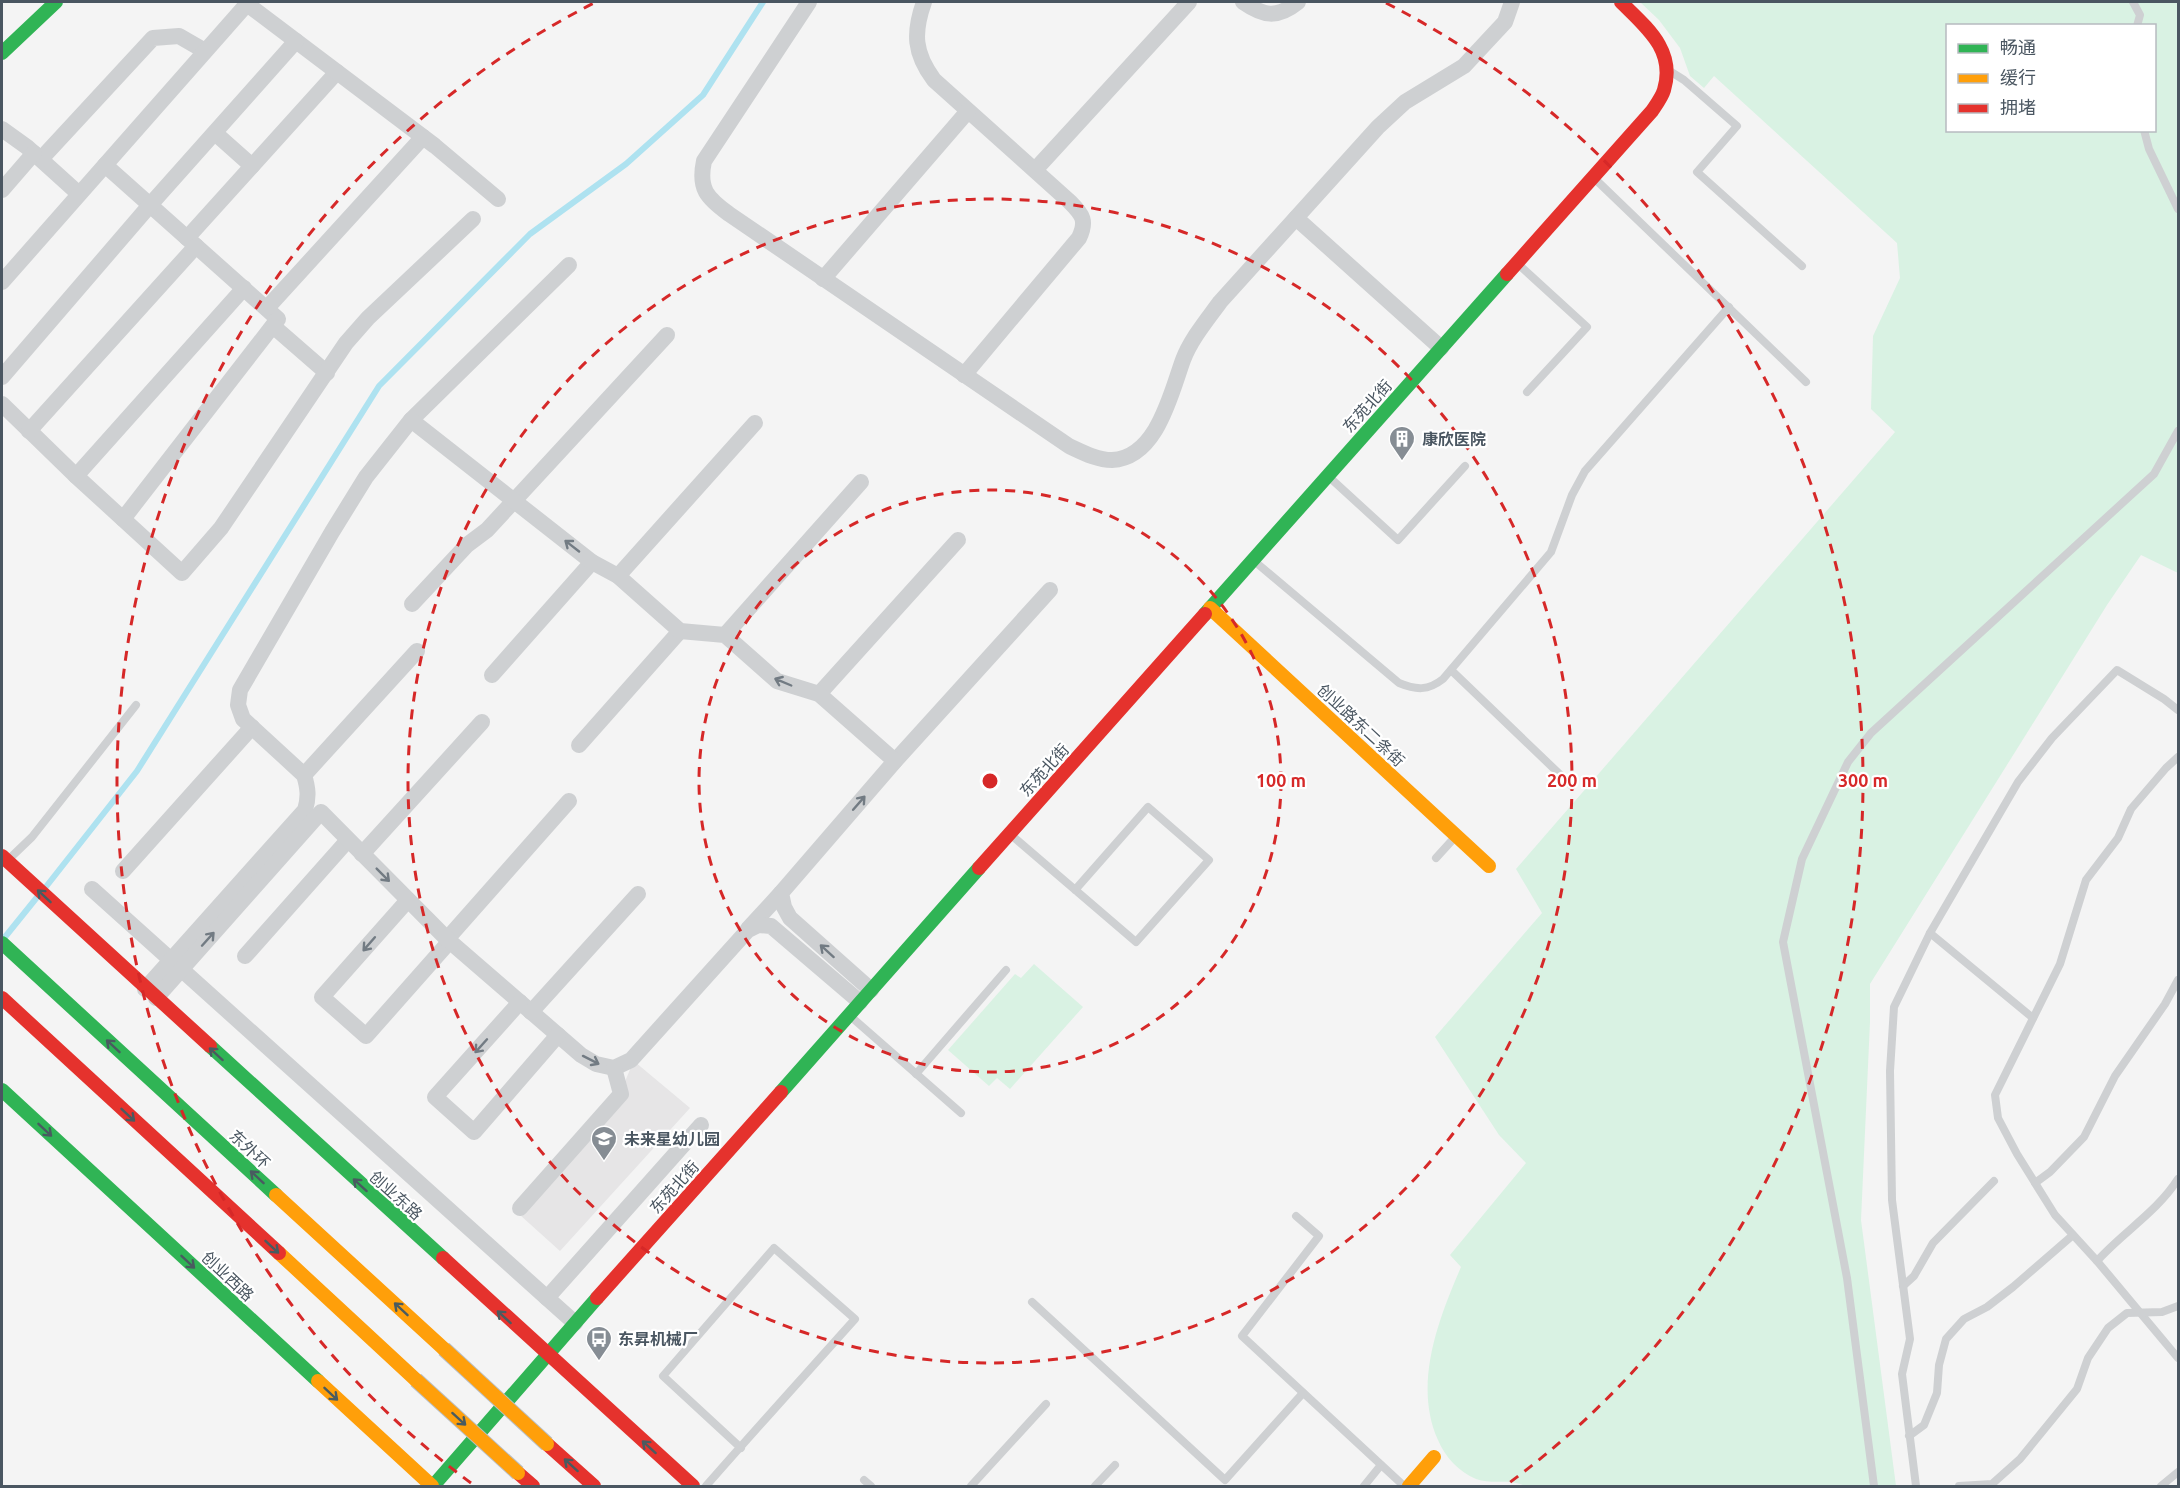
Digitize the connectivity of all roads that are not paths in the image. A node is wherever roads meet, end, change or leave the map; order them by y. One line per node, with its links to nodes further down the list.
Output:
1 (56, 2): 14 (main road)
2 (809, 2): 38 (street)
3 (924, 2): 17 (street)
4 (1189, 2): 25 (street)
5 (1243, 2): 6 (street)
6 (1298, 2)
7 (1512, 2): 32 (street)
8 (1621, 2): 15 (main road)
9 (2133, 2): 11 (lane)
10 (233, 7): 12 (street); 13 (street)
11 (2138, 24)
12 (296, 41): 16 (street); 19 (street)
13 (205, 51): 22 (street); 23 (street)
14 (2, 53)
15 (1666, 69): 26 (main road, 东苑北街); 37 (lane)
16 (337, 72): 21 (street); 24 (street)
17 (969, 111): 25 (street); 38 (street)
18 (2, 129): 22 (street)
19 (215, 132): 24 (street); 30 (street)
20 (2145, 132): 31 (lane)
21 (423, 136): 29 (street); 41 (street)
22 (38, 156): 27 (street); 28 (street)
23 (105, 165): 28 (street); 30 (street)
24 (252, 166): 34 (street)
25 (1035, 170): 47 (street)
26 (1593, 177): 35 (main road, 东苑北街); 42 (lane)
27 (2, 190)
28 (79, 194): 39 (street)
29 (498, 199)
30 (150, 205): 34 (street); 48 (street)
31 (2178, 208)
32 (1296, 218): 45 (street); 47 (street)
33 (473, 219): 46 (street)
34 (191, 242): 40 (street); 54 (street)
35 (1516, 263): 45 (main road, 东苑北街); 50 (lane)
36 (569, 265): 52 (street)
37 (1802, 266)
38 (824, 279): 47 (street)
39 (2, 282)
40 (244, 288): 41 (street); 57 (street)
41 (267, 308): 43 (street)
42 (1729, 308): 49 (lane); 72 (lane)
43 (273, 326): 46 (street); 61 (street)
44 (667, 334): 60 (street)
45 (1441, 348): 58 (main road, 东苑北街)
46 (327, 373): 61 (street)
47 (964, 375)
48 (2, 377)
49 (1806, 382)
50 (1527, 392)
51 (2, 404): 54 (street)
52 (411, 420): 60 (street); 78 (street)
53 (754, 423): 65 (street)
54 (29, 431): 57 (street)
55 (2178, 431): 154 (lane)
56 (1465, 466): 58 (lane)
57 (76, 476): 61 (street)
58 (1327, 476): 63 (main road, 东苑北街)
59 (861, 482): 70 (street)
60 (513, 501): 64 (street, one-way to 60); 67 (street)
61 (123, 519)
62 (958, 540): 74 (street)
63 (1253, 559): 68 (main road, 东苑北街); 72 (lane)
64 (592, 562): 65 (street); 73 (street)
65 (618, 576): 69 (street)
66 (1050, 590): 81 (street)
67 (412, 604)
68 (1210, 608): 87 (main road, 东苑北街); 88 (main road, 创业路东二条街)
69 (680, 631): 70 (street); 79 (street)
70 (725, 635): 74 (street, one-way to 70)
71 (417, 651): 82 (street)
72 (1451, 670): 83 (lane)
73 (492, 675)
74 (819, 694): 81 (street)
75 (135, 705): 92 (lane)
76 (2178, 710): 101 (lane)
77 (482, 722): 90 (street)
78 (252, 727): 82 (street); 94 (street)
79 (579, 745)
80 (2178, 757): 112 (lane)
81 (895, 761): 97 (street, one-way to 81)
82 (304, 775): 84 (street)
83 (1572, 786)
84 (309, 799): 86 (street); 105 (street)
85 (569, 801): 102 (street)
86 (321, 812): 89 (street); 105 (street, one-way to 86)
87 (1010, 834): 96 (lane); 110 (main road, 东苑北街)
88 (1456, 836): 91 (lane); 93 (main road, 创业路东二条街)
89 (348, 840): 90 (street); 104 (street)
90 (362, 854): 99 (street, one-way to 99)
91 (1436, 858)
92 (6, 860): 108 (main road, 创业东路, one-way to 92)
93 (1489, 866)
94 (123, 871)
95 (92, 889): 105 (street)
96 (1075, 890): 96 (lane)
97 (782, 893): 100 (street); 110 (street, one-way to 97)
98 (638, 894): 111 (street)
99 (408, 900): 102 (street); 102 (street, one-way to 102)
100 (748, 930): 110 (street); 114 (street)
101 (1930, 933): 112 (lane); 126 (lane)
102 (449, 940): 111 (street)
103 (2, 943): 145 (main road, 东外环, one-way to 103, bridge)
104 (244, 956)
105 (176, 965): 108 (street); 127 (street)
106 (1006, 970): 115 (lane)
107 (2178, 980): 121 (lane)
108 (150, 994): 132 (main road, 创业东路, one-way to 108)
109 (5, 1001): 144 (main road, one-way to 144, bridge)
110 (860, 1002): 115 (lane); 131 (main road, 东苑北街)
111 (526, 1007): 113 (street); 113 (street, one-way to 113)
112 (2033, 1018): 121 (lane)
113 (558, 1035): 114 (street, one-way to 114)
114 (614, 1068): 122 (street)
115 (916, 1074): 117 (lane)
116 (2, 1090): 143 (main road, 创业西路, one-way to 143)
117 (961, 1113)
118 (701, 1125): 127 (street)
119 (2178, 1179): 125 (lane)
120 (1994, 1181): 126 (lane)
121 (2035, 1183): 124 (lane)
122 (520, 1208)
123 (1296, 1216): 134 (lane)
124 (2073, 1235): 125 (lane); 136 (lane)
125 (2097, 1262): 130 (lane)
126 (1903, 1286): 136 (lane)
127 (547, 1298): 131 (street)
128 (1032, 1302): 134 (lane)
129 (2178, 1306): 130 (lane)
130 (2141, 1313): 133 (lane); 156 (lane)
131 (575, 1323): 132 (main road, 东苑北街)
132 (546, 1355): 143 (main road, 东苑北街); 146 (main road, 创业东路, one-way to 132)
133 (2178, 1358)
134 (1303, 1393): 140 (lane)
135 (1046, 1404): 149 (lane)
136 (1909, 1436): 155 (lane)
137 (741, 1448): 137 (lane); 147 (lane)
138 (1434, 1457): 153 (main road)
139 (1114, 1465): 150 (lane)
140 (1382, 1465): 151 (lane); 152 (lane)
141 (2178, 1472): 157 (lane)
142 (864, 1480): 148 (lane)
143 (433, 1486)
144 (533, 1486)
145 (594, 1486)
146 (693, 1486)
147 (706, 1486)
148 (871, 1486)
149 (971, 1486)
150 (1095, 1486)
151 (1364, 1486)
152 (1404, 1486)
153 (1409, 1486)
154 (1874, 1486)
155 (1916, 1486)
156 (1959, 1486)
157 (2161, 1486)

